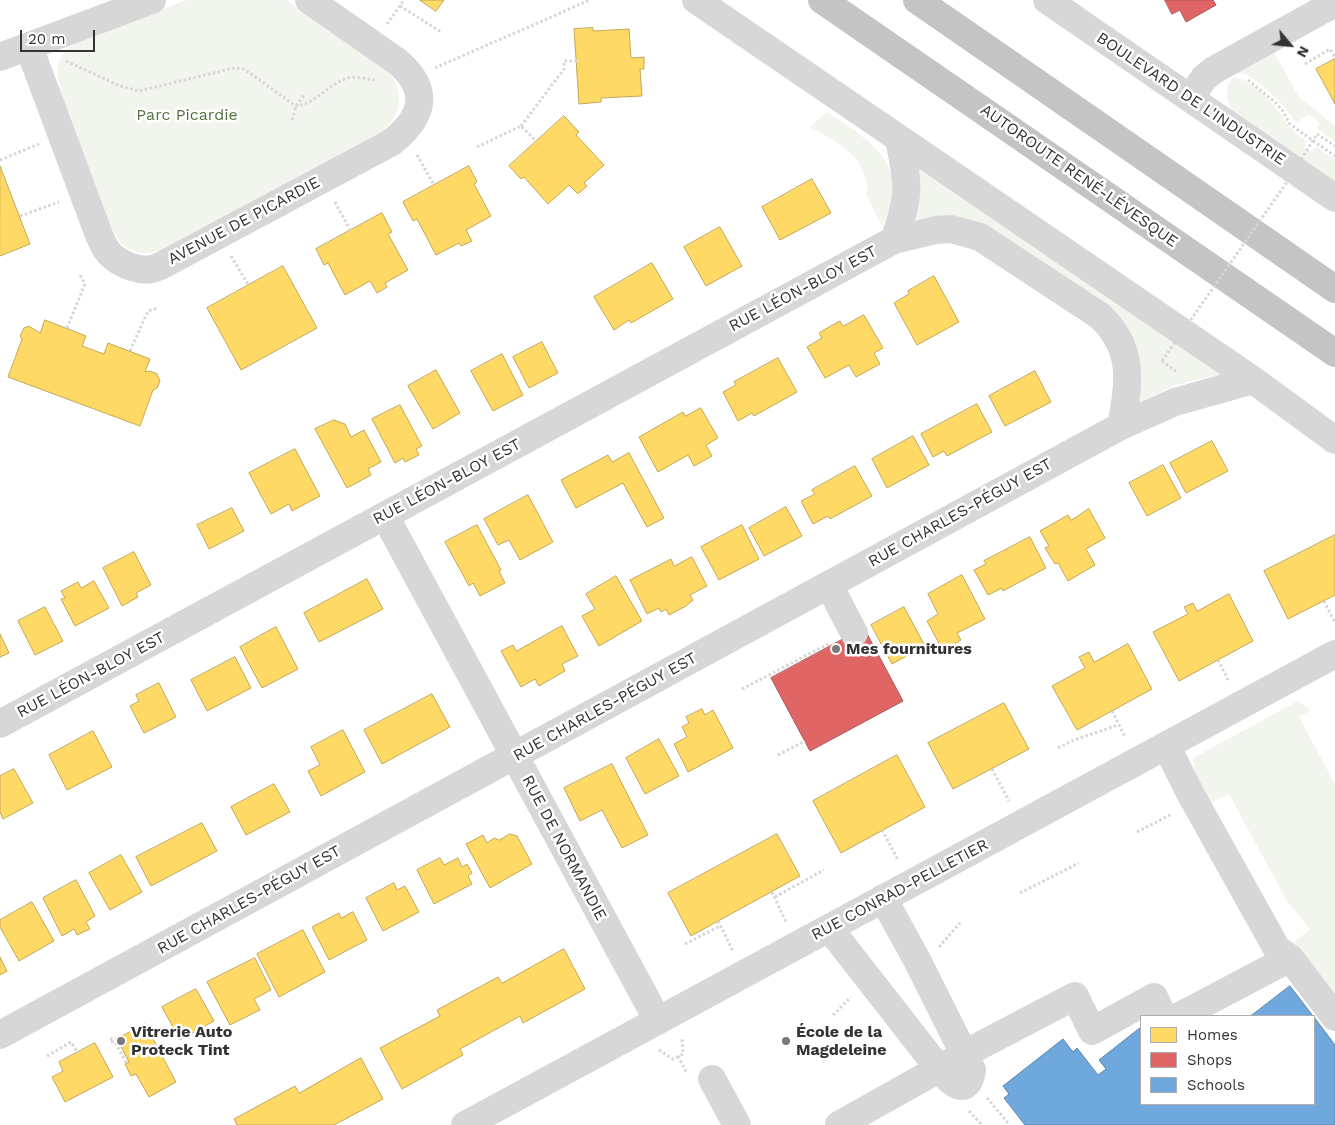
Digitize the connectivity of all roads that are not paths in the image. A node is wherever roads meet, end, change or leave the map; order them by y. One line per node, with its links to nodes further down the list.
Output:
1 (152, 0): 8 (street)
2 (309, 0): 8 (street, AVENUE DE PICARDIE)
3 (696, 0): 11 (street)
4 (822, 0): 15 (highway, AUTOROUTE RENÉ-LÉVESQUE)
5 (917, 0): 14 (highway)
6 (1047, 0): 10 (street, BOULEVARD DE L'INDUSTRIE)
7 (1335, 2): 10 (street)
8 (29, 47): 9 (street)
9 (0, 57)
10 (1190, 98): 12 (street, BOULEVARD DE L'INDUSTRIE)
11 (899, 140): 13 (street); 16 (street)
12 (1335, 198)
13 (894, 240): 17 (street, RUE LÉON-BLOY EST); 19 (street, RUE LÉON-BLOY EST)
14 (1335, 289)
15 (1335, 352)
16 (1253, 380): 17 (street, RUE CHARLES-PÉGUY EST); 18 (street)
17 (1121, 426): 20 (street, RUE CHARLES-PÉGUY EST)
18 (1335, 440)
19 (385, 516): 23 (street, RUE LÉON-BLOY EST); 25 (street, RUE DE NORMANDIE)
20 (829, 585): 21 (street); 25 (street, RUE CHARLES-PÉGUY EST)
21 (853, 632)
22 (1335, 654): 24 (street, RUE CONRAD-PELLETIER)
23 (0, 724)
24 (1167, 747): 26 (street, RUE CONRAD-PELLETIER); 28 (street)
25 (514, 756): 32 (street, RUE DE NORMANDIE); 33 (street, RUE CHARLES-PÉGUY EST)
26 (883, 898): 27 (street, RUE CONRAD-PELLETIER); 34 (street)
27 (828, 928): 32 (street, RUE CONRAD-PELLETIER); 35 (street)
28 (1290, 958): 30 (street); 31 (street)
29 (1163, 1015): 34 (street)
30 (1182, 1015)
31 (1335, 1017)
32 (658, 1021): 37 (street, RUE CONRAD-PELLETIER)
33 (0, 1035)
34 (964, 1055): 35 (street)
35 (940, 1070): 39 (street)
36 (712, 1079): 38 (street)
37 (466, 1125)
38 (737, 1125)
39 (839, 1125)

